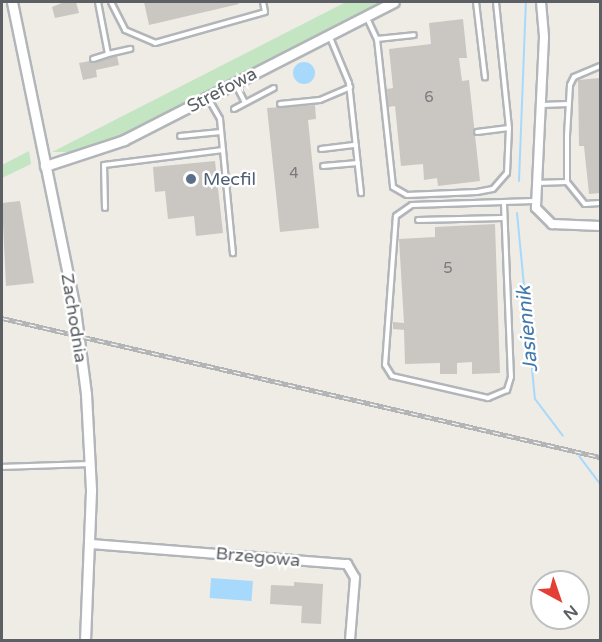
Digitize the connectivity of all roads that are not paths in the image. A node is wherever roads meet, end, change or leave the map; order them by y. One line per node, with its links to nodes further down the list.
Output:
1 (12, 2): 35 (street, Zachodnia)
2 (98, 2): 14 (lane)
3 (111, 2): 4 (lane)
4 (263, 2)
5 (394, 2): 9 (street, Strefowa)
6 (476, 2): 17 (lane)
7 (496, 2): 27 (lane)
8 (541, 2): 25 (street)
9 (366, 16): 10 (street, Strefowa); 12 (lane)
10 (329, 34): 18 (street, Strefowa); 19 (lane)
11 (414, 35): 12 (lane)
12 (377, 39): 27 (lane)
13 (130, 49): 14 (lane)
14 (108, 54): 15 (lane)
15 (93, 58)
16 (600, 66): 24 (lane)
17 (485, 77)
18 (234, 83): 21 (street, Strefowa); 22 (lane)
19 (350, 87): 23 (lane); 31 (lane)
20 (274, 88): 22 (lane)
21 (208, 97): 28 (lane); 35 (street, Strefowa)
22 (245, 103): 26 (lane)
23 (280, 104)
24 (568, 104): 25 (lane); 37 (lane)
25 (540, 105): 38 (street)
26 (234, 109)
27 (509, 128): 29 (lane)
28 (221, 132): 30 (lane); 33 (lane)
29 (477, 132)
30 (180, 136)
31 (356, 145): 32 (lane); 34 (lane)
32 (321, 149)
33 (223, 150): 43 (lane); 47 (lane)
34 (358, 163): 36 (lane); 39 (lane)
35 (45, 166): 48 (street, Zachodnia)
36 (323, 166)
37 (567, 182): 38 (lane); 41 (lane)
38 (535, 183): 40 (street)
39 (361, 194)
40 (534, 201): 42 (lane); 46 (street)
41 (600, 203)
42 (504, 204): 44 (lane); 44 (lane)
43 (105, 208)
44 (503, 218): 45 (lane)
45 (418, 220)
46 (600, 226)
47 (233, 253)
48 (90, 464): 49 (lane); 50 (street, Zachodnia)
49 (2, 467)
50 (91, 544): 51 (street, Zachodnia); 52 (street, Brzegowa)
51 (85, 640)
52 (350, 640)

